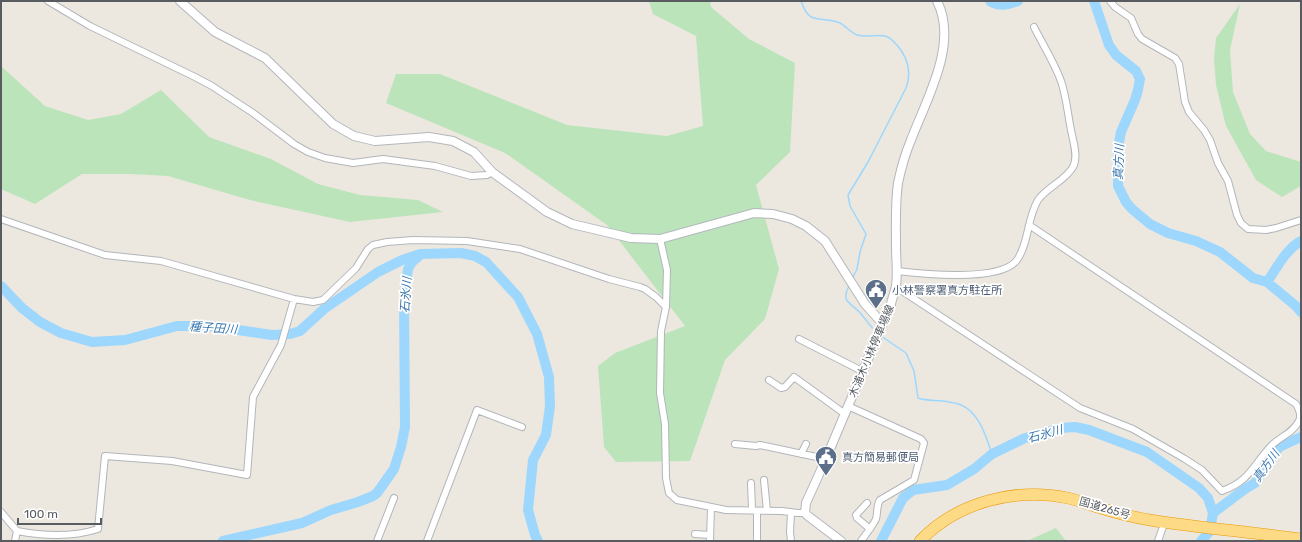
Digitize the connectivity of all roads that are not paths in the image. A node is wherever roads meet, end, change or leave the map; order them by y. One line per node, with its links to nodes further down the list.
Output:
1 (48, 1): 6 (street)
2 (180, 1): 6 (street)
3 (937, 1): 11 (street, 木浦木小林停車場線)
4 (1110, 1): 8 (street)
5 (1034, 27): 9 (street)
6 (492, 172): 10 (street)
7 (1, 219): 13 (street)
8 (1301, 220)
9 (1029, 225): 11 (street); 12 (street)
10 (660, 239): 14 (street); 15 (street)
11 (897, 271): 12 (street, 木浦木小林停車場線)
12 (896, 287): 15 (street, 木浦木小林停車場線)
13 (294, 299): 14 (street); 37 (street)
14 (666, 307): 29 (street)
15 (882, 323): 17 (street, 木浦木小林停車場線)
16 (799, 339): 17 (street)
17 (862, 371): 19 (street, 木浦木小林停車場線)
18 (769, 380): 19 (street)
19 (846, 410): 24 (street, 木浦木小林停車場線); 36 (street)
20 (522, 427): 43 (street)
21 (735, 444): 23 (street)
22 (806, 444): 23 (street)
23 (801, 454): 24 (street)
24 (826, 459): 34 (street, 木浦木小林停車場線)
25 (764, 480): 31 (street)
26 (751, 483): 30 (street)
27 (394, 498): 42 (street)
28 (867, 503): 36 (street)
29 (711, 507): 30 (street); 39 (street)
30 (754, 511): 31 (street); 44 (street)
31 (767, 511): 33 (street)
32 (1, 512): 37 (street)
33 (791, 512): 34 (street); 45 (street)
34 (806, 513): 46 (street)
35 (1165, 521): 40 (highway, 国道265号); 48 (highway, 国道265号); 49 (street)
36 (870, 529): 47 (street)
37 (17, 531): 41 (street)
38 (695, 534): 39 (street)
39 (710, 538)
40 (1301, 539)
41 (14, 541)
42 (377, 541)
43 (427, 541)
44 (757, 541)
45 (791, 541)
46 (841, 541)
47 (861, 541)
48 (920, 541)
49 (1158, 541)

